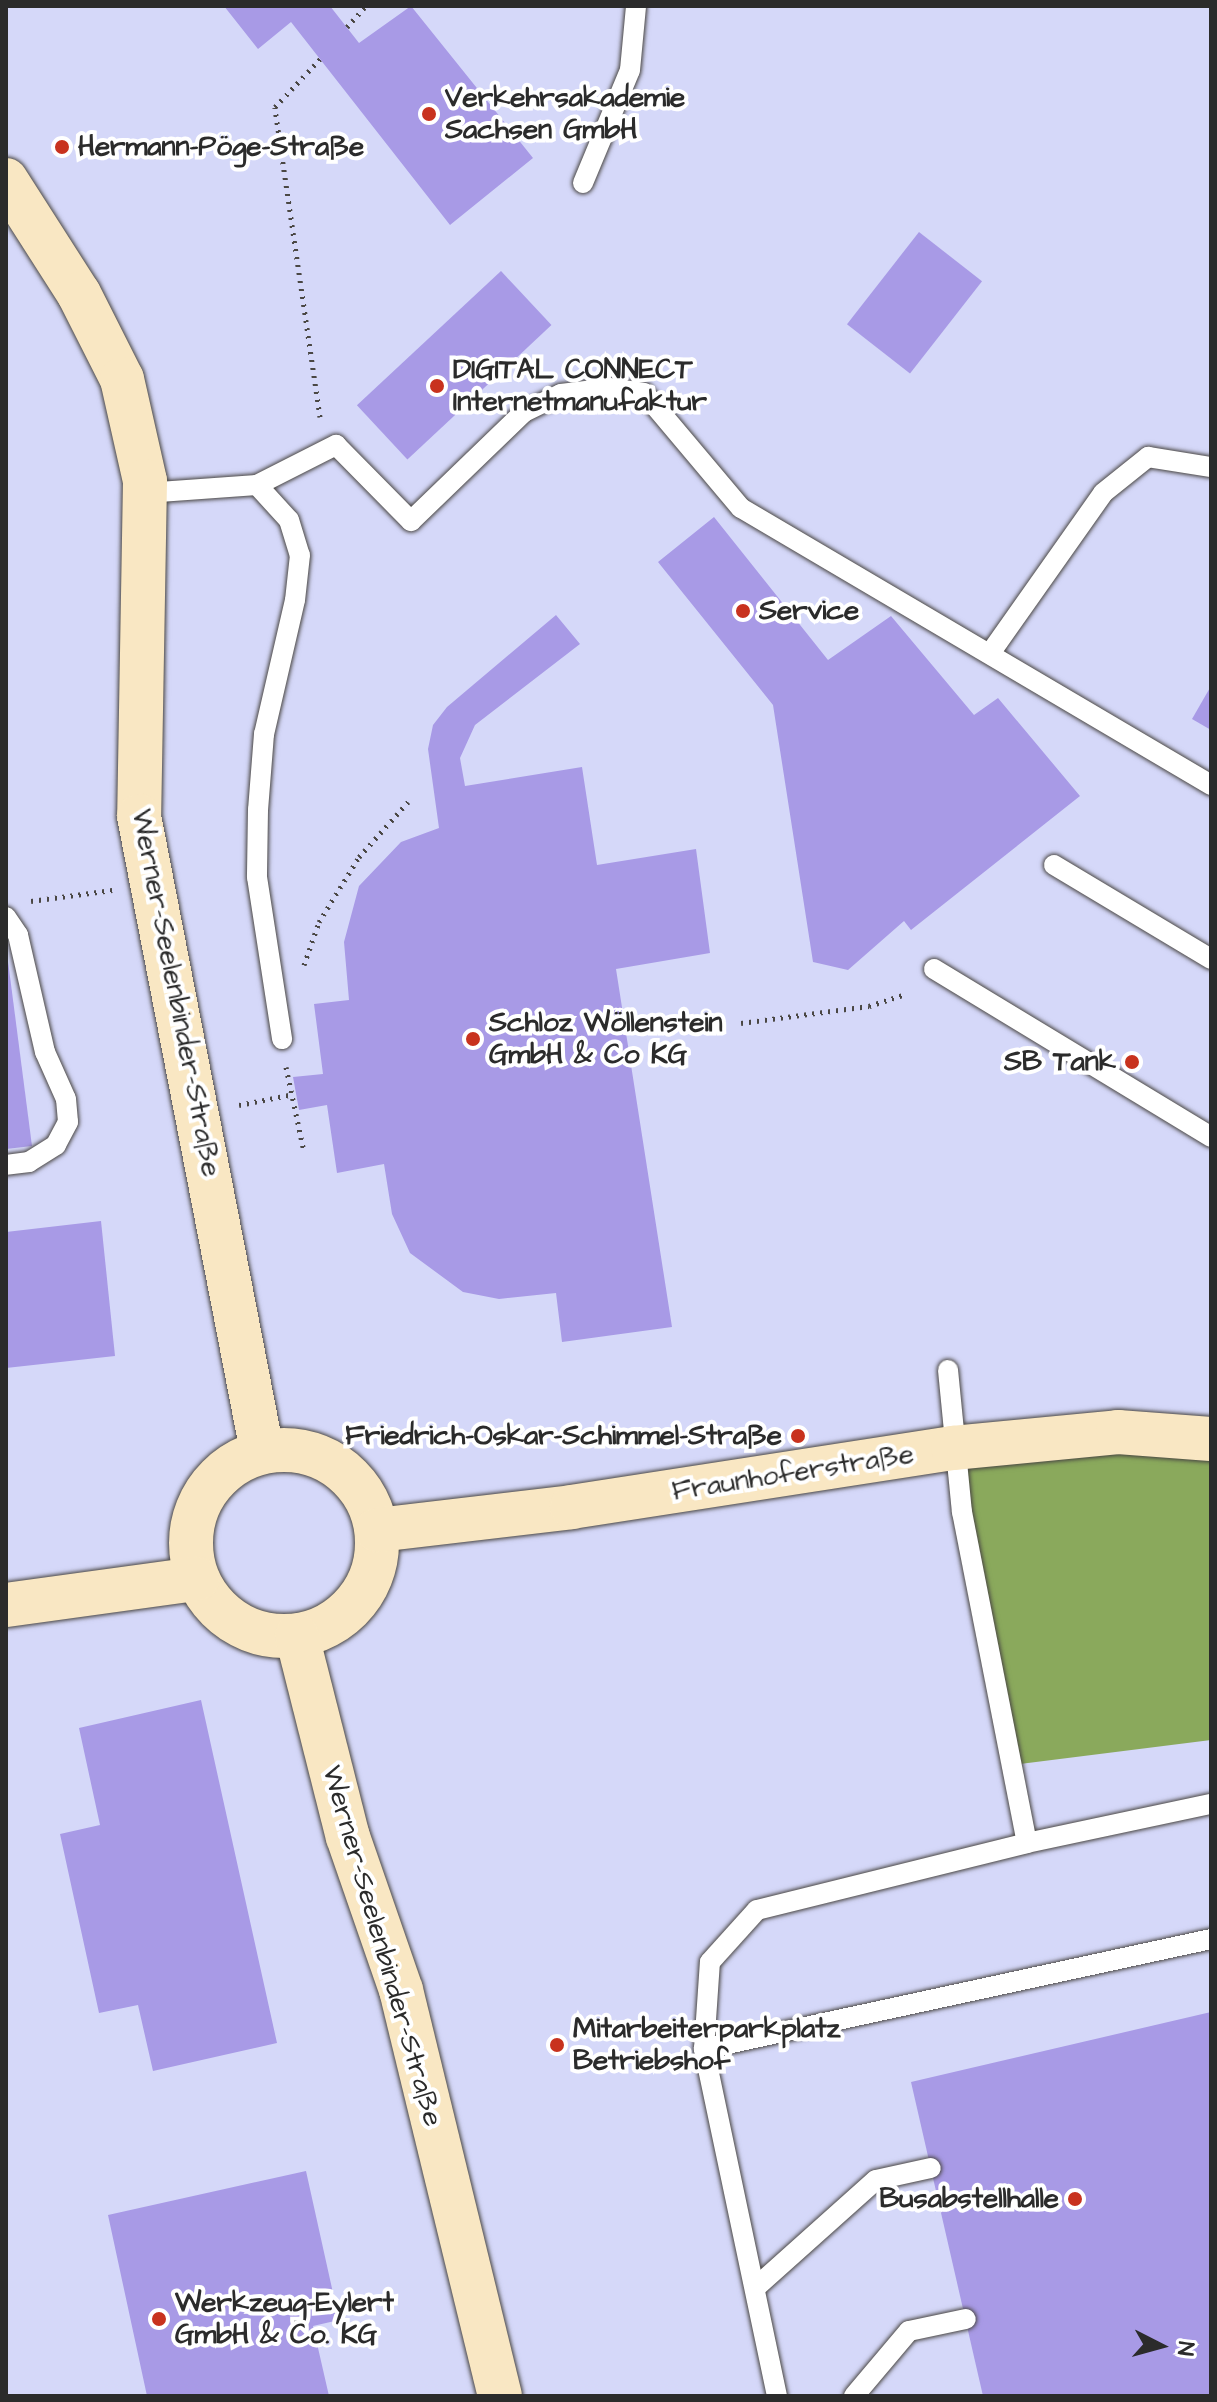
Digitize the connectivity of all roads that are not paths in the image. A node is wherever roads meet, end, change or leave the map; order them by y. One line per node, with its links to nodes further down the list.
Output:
1 (636, 6): 3 (lane)
2 (6, 180): 6 (main road, Werner-Seelenbinder-Straße)
3 (583, 183)
4 (1211, 467): 7 (lane)
5 (257, 485): 6 (lane); 7 (lane); 13 (lane)
6 (145, 493): 19 (main road, Werner-Seelenbinder-Straße)
7 (991, 652): 8 (lane)
8 (1211, 785)
9 (1054, 865): 11 (lane)
10 (13, 909): 15 (lane)
11 (1211, 959)
12 (934, 969): 14 (lane)
13 (282, 1039)
14 (1211, 1137)
15 (6, 1165)
16 (948, 1370): 18 (lane)
17 (1211, 1439): 18 (main road, Fraunhoferstraße)
18 (953, 1448): 20 (main road, Fraunhoferstraße); 25 (lane)
19 (262, 1451): 20 (main road); 21 (main road)
20 (377, 1530): 23 (main road)
21 (197, 1579): 22 (main road); 23 (main road)
22 (6, 1605)
23 (297, 1636): 31 (main road, Werner-Seelenbinder-Straße)
24 (1211, 1804): 25 (lane)
25 (1027, 1843): 27 (lane)
26 (1211, 1939): 27 (lane)
27 (704, 2049): 29 (lane)
28 (931, 2168): 29 (lane)
29 (755, 2288): 32 (lane)
30 (966, 2319): 33 (lane)
31 (500, 2396)
32 (777, 2396)
33 (854, 2396)

